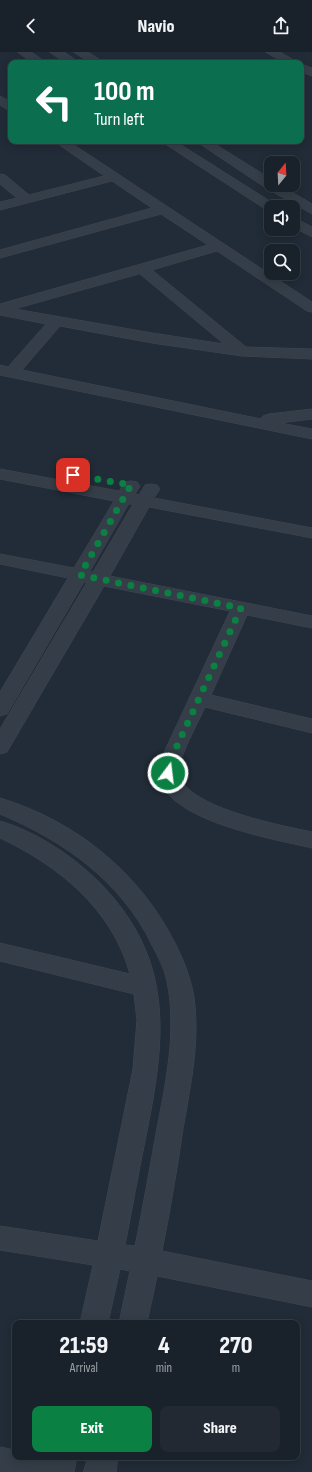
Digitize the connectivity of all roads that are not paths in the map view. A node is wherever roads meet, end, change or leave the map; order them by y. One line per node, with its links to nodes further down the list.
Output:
1 (23, 52): 5 (street)
2 (56, 52): 6 (street)
3 (80, 52): 7 (street)
4 (272, 52): 8 (street)
5 (36, 60)
6 (69, 60)
7 (94, 60)
8 (287, 60)
9 (64, 144): 14 (street)
10 (172, 144): 19 (street)
11 (207, 144): 13 (street)
12 (264, 167): 13 (street)
13 (248, 171): 16 (street)
14 (114, 177): 18 (street); 21 (street)
15 (0, 178): 18 (street)
16 (264, 181)
17 (282, 192): 22 (street)
18 (27, 199): 20 (street)
19 (264, 202)
20 (0, 206)
21 (162, 209): 25 (street); 26 (street)
22 (312, 210)
23 (300, 225): 24 (street)
24 (312, 233)
25 (220, 246): 27 (street); 28 (street)
26 (0, 254)
27 (142, 269): 29 (street); 31 (street)
28 (312, 308)
29 (0, 310): 30 (street)
30 (57, 320): 31 (street); 33 (street)
31 (242, 351): 32 (street)
32 (312, 354)
33 (6, 371): 34 (street)
34 (29, 382): 35 (street); 37 (street)
35 (0, 383)
36 (312, 414): 37 (street)
37 (258, 428): 38 (street); 39 (street)
38 (312, 434)
39 (312, 445)
40 (0, 462): 42 (street)
41 (0, 474): 42 (street)
42 (128, 491): 43 (street); 47 (street)
43 (147, 495): 44 (street); 45 (street); 48 (street)
44 (312, 518)
45 (312, 533)
46 (0, 559): 47 (street)
47 (80, 575): 48 (street); 52 (street)
48 (98, 578): 49 (street); 54 (street)
49 (241, 608): 50 (street); 51 (street)
50 (312, 622)
51 (200, 699): 53 (street); 57 (street)
52 (0, 709)
53 (312, 726)
54 (0, 747)
55 (0, 806): 62 (street)
56 (0, 829): 59 (street)
57 (312, 840)
58 (0, 952): 59 (street)
59 (146, 987): 61 (street)
60 (0, 1238): 61 (street)
61 (110, 1255): 62 (street); 64 (street)
62 (147, 1261): 63 (street); 65 (street)
63 (312, 1294)
64 (95, 1320)
65 (134, 1320)
66 (61, 1460): 70 (street)
67 (103, 1460): 71 (street)
68 (0, 1462): 69 (street)
69 (43, 1472)
70 (58, 1472)
71 (100, 1472)

